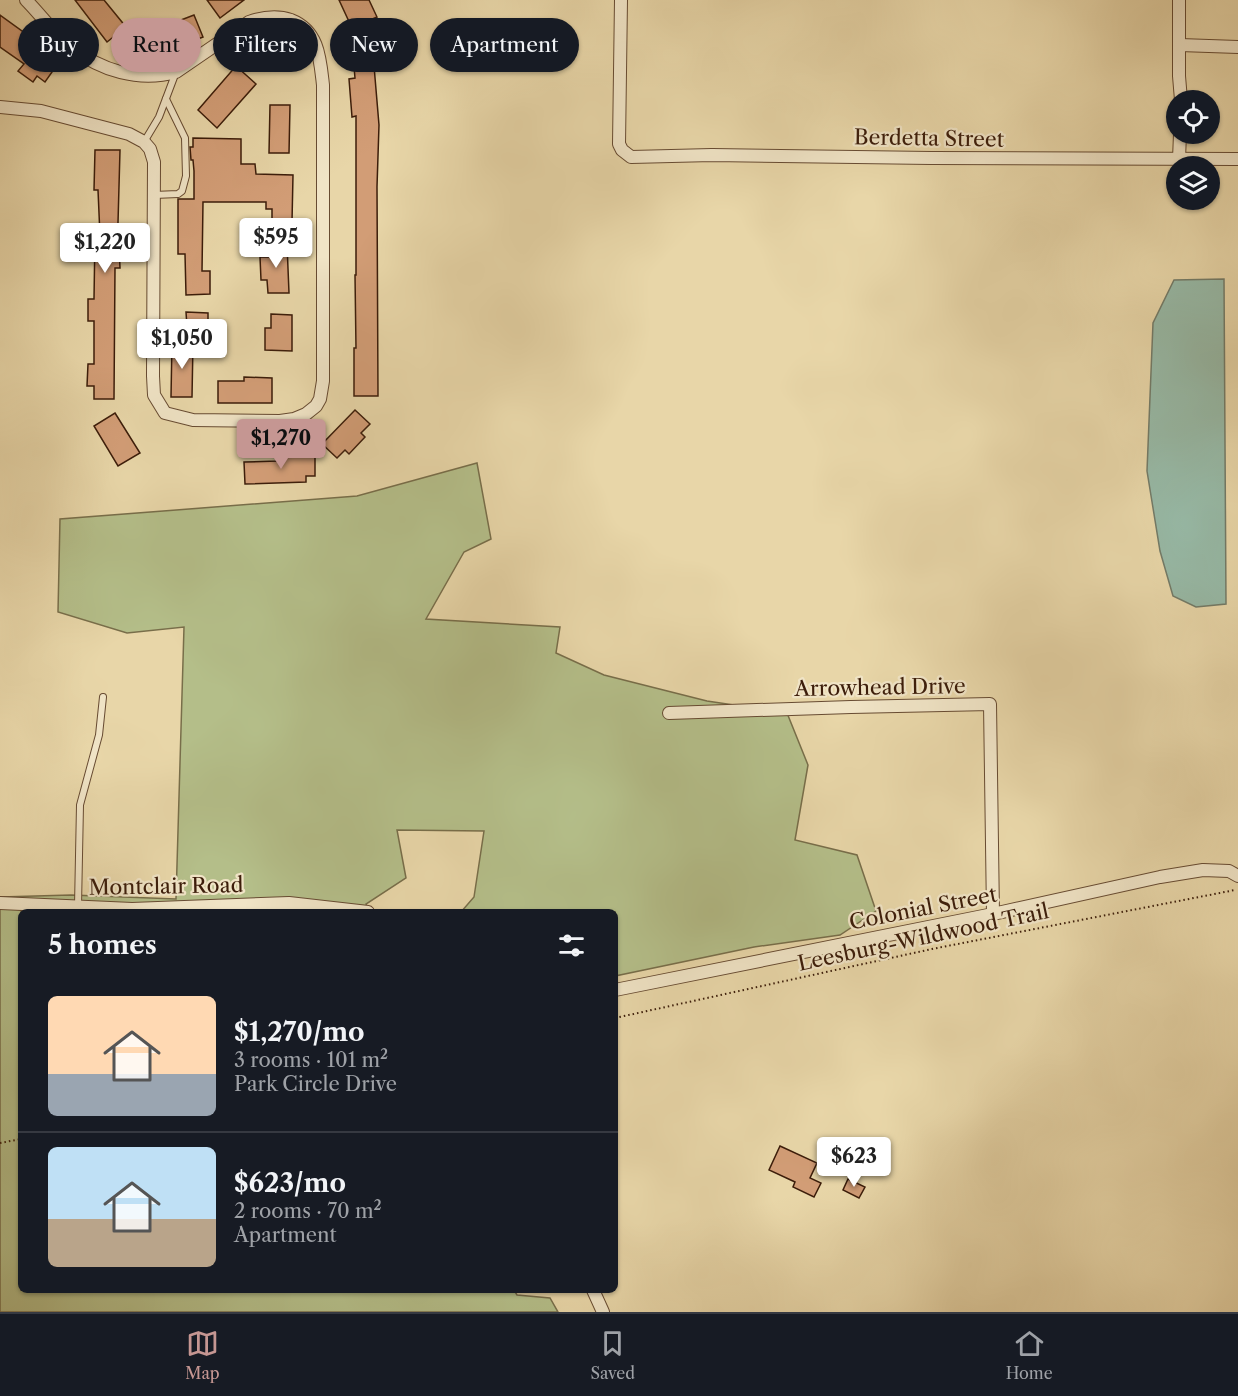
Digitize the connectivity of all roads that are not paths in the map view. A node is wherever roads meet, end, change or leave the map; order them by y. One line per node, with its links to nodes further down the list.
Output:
1 (26, 0): 7 (street)
2 (621, 0): 14 (street, Berdetta Street)
3 (1179, 0): 4 (street)
4 (1180, 45): 5 (street); 10 (street)
5 (1238, 47)
6 (201, 55): 17 (street)
7 (111, 70)
8 (119, 72): 9 (street)
9 (176, 72): 11 (lane)
10 (1180, 90)
11 (166, 99): 13 (lane); 17 (lane)
12 (0, 107): 13 (street)
13 (144, 141): 17 (street)
14 (1166, 159)
15 (1220, 159): 16 (street, Berdetta Street)
16 (1238, 159)
17 (154, 195)
18 (103, 697): 22 (lane)
19 (669, 713): 26 (street, Arrowhead Drive)
20 (1238, 876): 26 (street, Colonial Street)
21 (0, 903): 22 (street, Montclair Road)
22 (78, 906): 24 (street, Montclair Road)
23 (132, 909): 25 (street, Montclair Road)
24 (132, 909)
25 (342, 909)
26 (993, 914): 27 (street, Colonial Street)
27 (618, 989)
28 (594, 1293): 29 (street)
29 (603, 1312)

